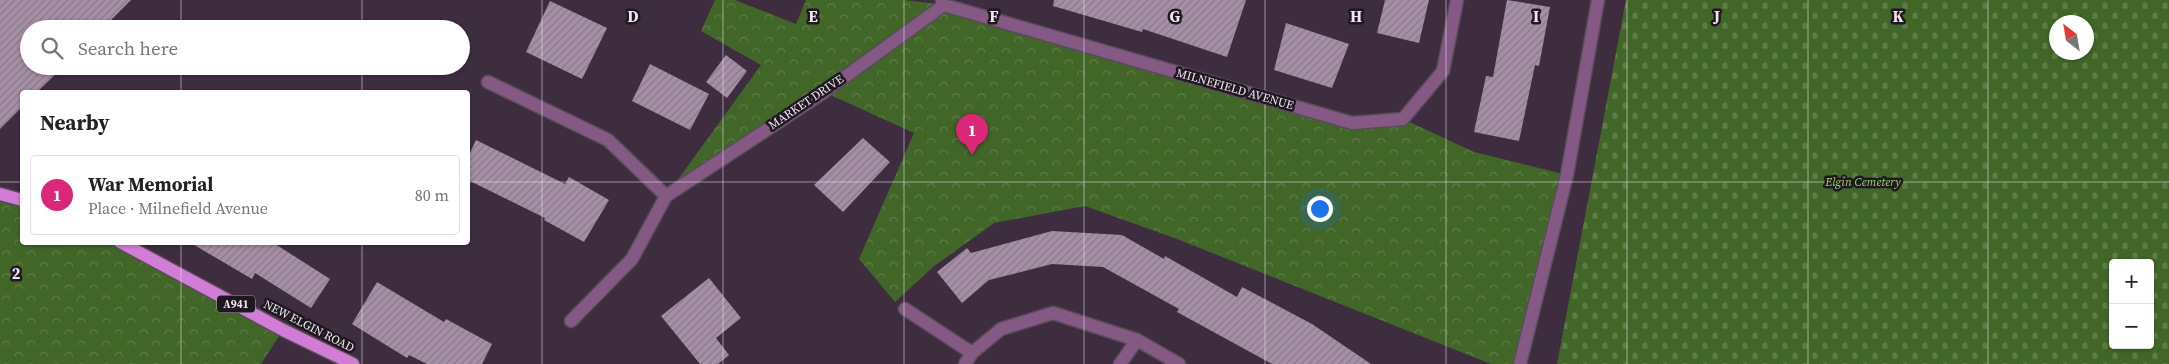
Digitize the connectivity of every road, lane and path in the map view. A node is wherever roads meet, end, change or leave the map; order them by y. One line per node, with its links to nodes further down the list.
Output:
1 (1457, 0): 3 (street, MILNEFIELD AVENUE)
2 (1598, 0): 16 (street)
3 (943, 3): 6 (street, MARKET DRIVE)
4 (488, 82): 6 (street)
5 (0, 194): 7 (main road)
6 (666, 196): 10 (street, MARKET DRIVE)
7 (20, 199)
8 (126, 245): 13 (main road, NEW ELGIN ROAD / A941)
9 (905, 309): 12 (street)
10 (571, 321)
11 (1137, 340): 12 (street); 14 (street); 15 (street)
12 (969, 359)
13 (353, 364)
14 (1120, 364)
15 (1179, 364)
16 (1520, 364)

